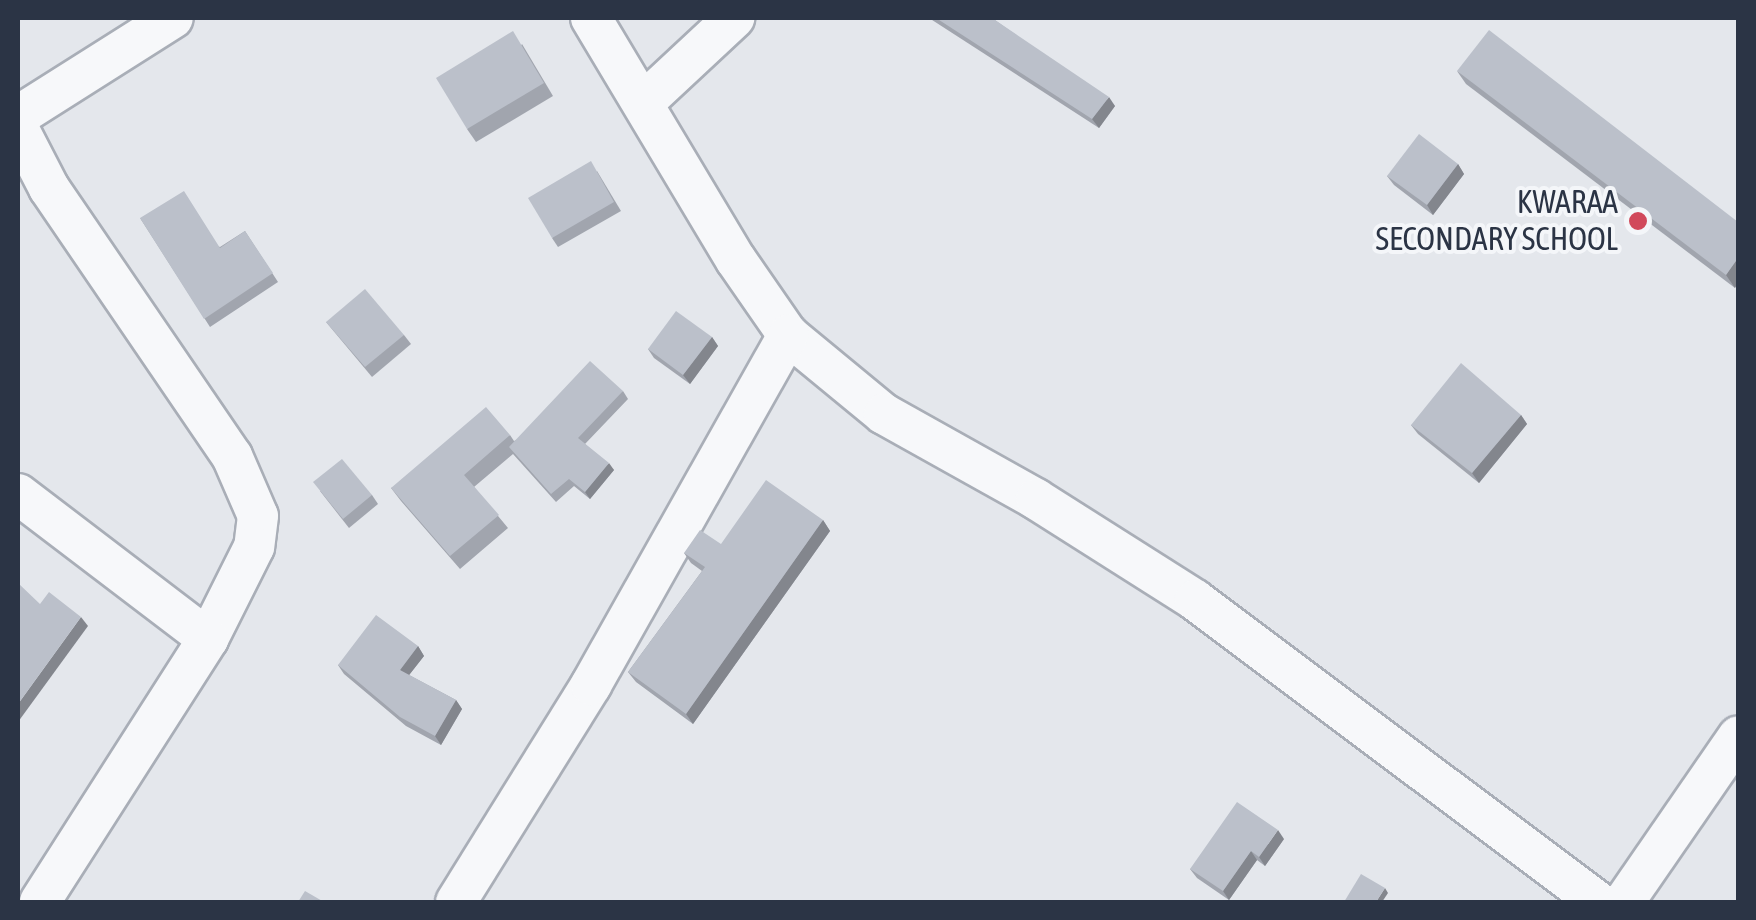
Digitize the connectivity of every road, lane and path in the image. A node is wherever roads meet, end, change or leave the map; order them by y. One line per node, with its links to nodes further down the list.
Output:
1 (174, 18): 5 (street)
2 (591, 18): 4 (street)
3 (734, 18): 4 (street)
4 (643, 104): 7 (street)
5 (18, 116)
6 (18, 128): 9 (street)
7 (788, 335): 12 (street); 13 (street)
8 (18, 494): 9 (street)
9 (208, 639): 11 (street)
10 (1738, 738): 14 (street)
11 (40, 902)
12 (456, 902)
13 (1598, 902)
14 (1624, 902)

